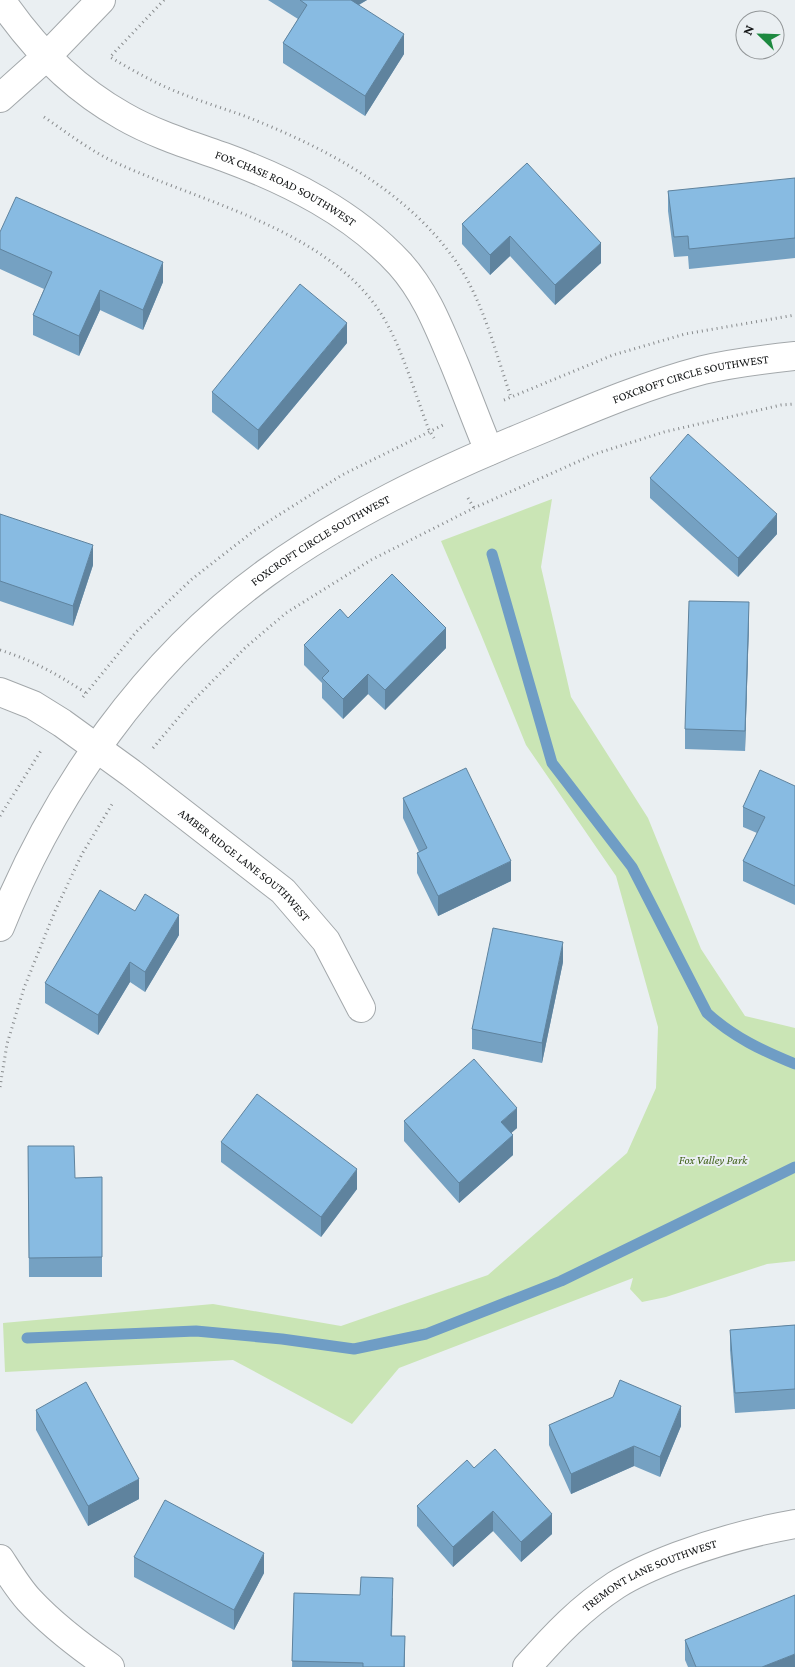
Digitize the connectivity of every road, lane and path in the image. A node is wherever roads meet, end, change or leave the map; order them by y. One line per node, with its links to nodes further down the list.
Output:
1 (1, 0): 4 (street, FOX CHASE ROAD SOUTHWEST)
2 (101, 0): 4 (street)
3 (164, 0): 5 (path)
4 (46, 56): 6 (street); 11 (street, FOX CHASE ROAD SOUTHWEST)
5 (110, 58)
6 (0, 98)
7 (44, 117): 10 (path)
8 (795, 356): 11 (street, FOXCROFT CIRCLE SOUTHWEST)
9 (795, 404): 17 (path)
10 (429, 430)
11 (489, 451): 15 (street, FOXCROFT CIRCLE SOUTHWEST)
12 (0, 650): 14 (path)
13 (0, 692): 15 (street, AMBER RIDGE LANE SOUTHWEST)
14 (86, 693)
15 (96, 748): 17 (street, AMBER RIDGE LANE SOUTHWEST); 19 (street, FOXCROFT CIRCLE SOUTHWEST)
16 (41, 750): 18 (path)
17 (131, 774): 20 (street, AMBER RIDGE LANE SOUTHWEST); 21 (path)
18 (0, 816)
19 (0, 927)
20 (362, 1008)
21 (0, 1087)
22 (795, 1524): 25 (street, TREMONT LANE SOUTHWEST)
23 (0, 1559): 24 (street)
24 (110, 1667)
25 (527, 1667)

